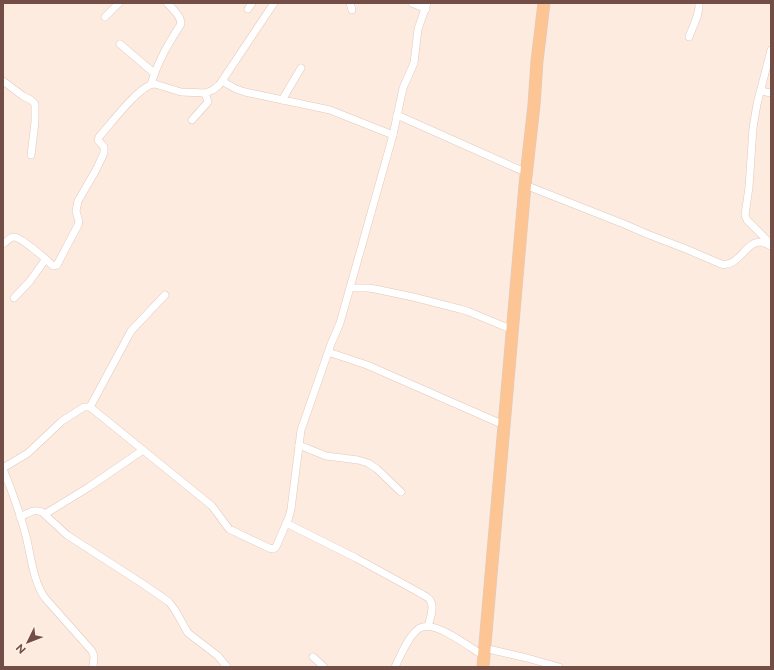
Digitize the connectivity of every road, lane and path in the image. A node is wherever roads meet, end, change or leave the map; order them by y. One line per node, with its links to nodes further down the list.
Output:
1 (119, 3): 8 (street)
2 (167, 3): 13 (street)
3 (274, 3): 15 (street)
4 (412, 3): 7 (street)
5 (544, 3): 25 (main road)
6 (698, 3): 9 (street)
7 (426, 6): 21 (street)
8 (105, 17)
9 (689, 37)
10 (120, 44): 13 (street)
11 (771, 50): 17 (street)
12 (301, 68): 20 (street)
13 (154, 73): 16 (street)
14 (3, 81): 24 (street)
15 (222, 82): 18 (street); 20 (street)
16 (151, 84): 18 (street); 28 (street)
17 (761, 90): 19 (street); 27 (street)
18 (205, 93): 22 (street)
19 (771, 93)
20 (282, 100): 23 (street)
21 (398, 115): 23 (street); 25 (street)
22 (192, 120)
23 (393, 134): 29 (street)
24 (32, 155)
25 (526, 179): 27 (street); 32 (main road)
26 (3, 244): 28 (street)
27 (771, 245)
28 (45, 260): 31 (street)
29 (350, 288): 32 (street); 33 (street)
30 (165, 295): 34 (street)
31 (14, 298)
32 (513, 330): 35 (main road)
33 (328, 352): 35 (street); 36 (street)
34 (90, 407): 37 (street); 38 (street)
35 (504, 425): 45 (main road)
36 (299, 445): 39 (street); 42 (street)
37 (143, 450): 40 (street); 42 (street)
38 (3, 470): 41 (street)
39 (401, 492)
40 (45, 514): 41 (street); 47 (street)
41 (20, 517): 46 (street)
42 (286, 523): 43 (street)
43 (428, 626): 45 (street); 49 (street)
44 (313, 657): 48 (street)
45 (484, 657): 50 (street)
46 (93, 667)
47 (227, 667)
48 (324, 667)
49 (394, 667)
50 (559, 667)

